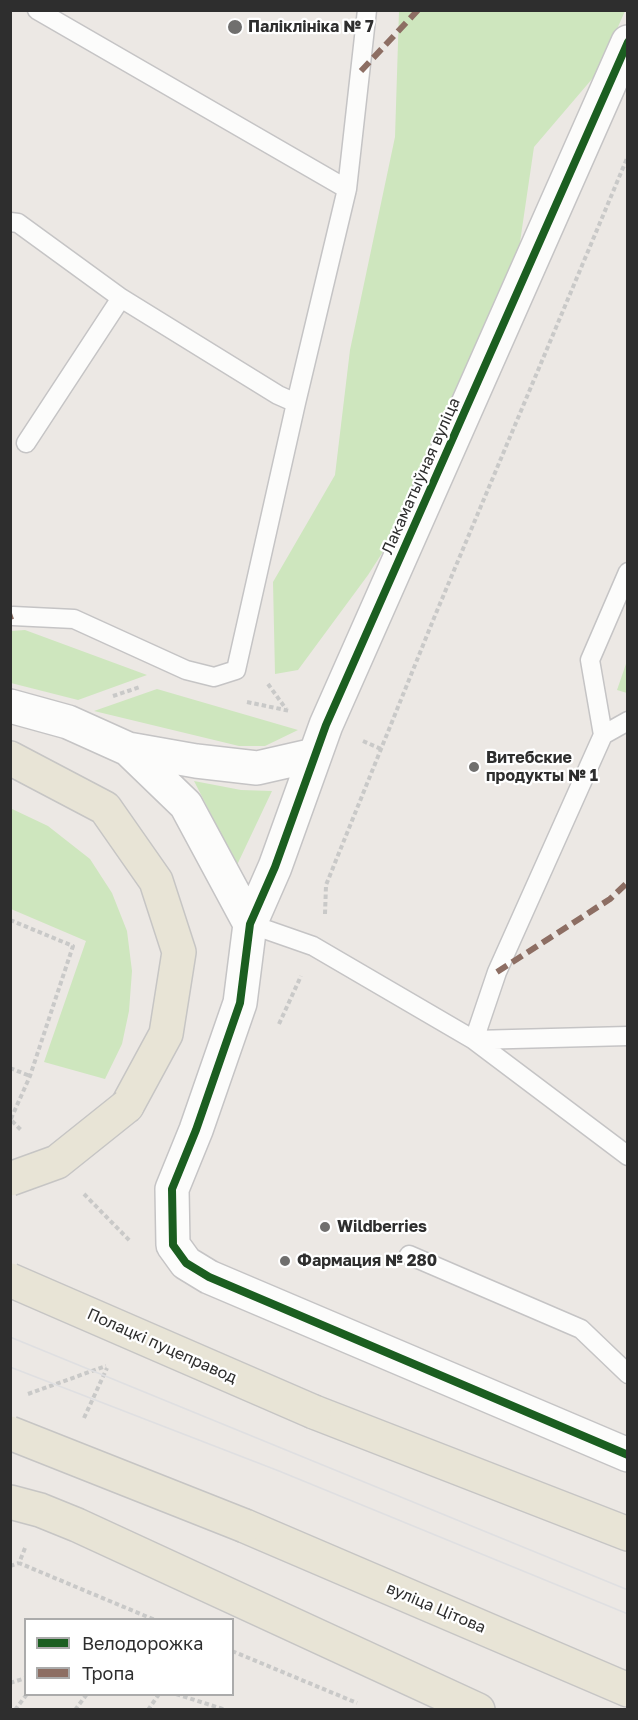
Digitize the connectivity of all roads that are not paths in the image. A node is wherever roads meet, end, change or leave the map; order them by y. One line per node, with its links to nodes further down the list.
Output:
1 (37, 10): 4 (lane)
2 (367, 10): 4 (lane)
3 (627, 42): 15 (street, Лакаматыўная вуліца)
4 (347, 189): 7 (lane)
5 (10, 222): 6 (lane)
6 (121, 298): 7 (lane); 8 (lane)
7 (296, 403): 10 (lane)
8 (26, 443)
9 (627, 572): 13 (lane)
10 (13, 616)
11 (10, 706): 14 (street)
12 (627, 721): 13 (lane)
13 (603, 735): 19 (lane)
14 (128, 749): 15 (street); 17 (street)
15 (314, 755): 17 (street, Лакаматыўная вуліца)
16 (10, 758): 21 (main road, bridge)
17 (250, 924): 19 (lane); 26 (street, Лакаматыўная вуліца)
18 (627, 1036): 19 (lane)
19 (474, 1040): 20 (lane)
20 (627, 1156)
21 (10, 1179)
22 (408, 1255): 24 (lane)
23 (10, 1280): 28 (main road, Полацкі пуцеправод, bridge)
24 (627, 1374)
25 (10, 1433): 29 (main road, вуліца Цітова, bridge)
26 (627, 1455)
27 (10, 1502): 30 (main road)
28 (627, 1534)
29 (627, 1690)
30 (478, 1710)

